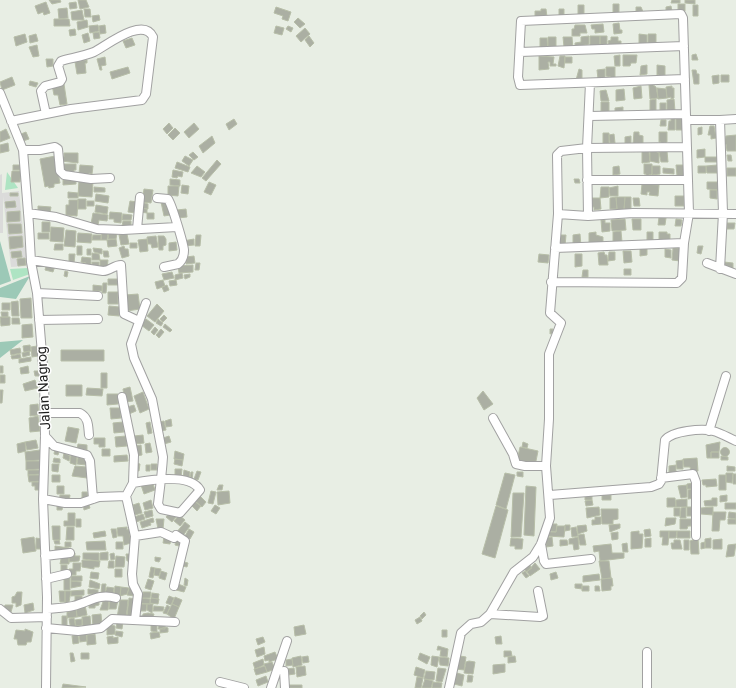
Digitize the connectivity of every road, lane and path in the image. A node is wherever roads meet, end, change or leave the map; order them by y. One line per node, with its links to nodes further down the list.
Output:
1 (684, 46): 2 (street); 2 (street); 3 (street)
2 (520, 52): 4 (street)
3 (685, 79): 4 (street); 8 (street)
4 (590, 83): 7 (street)
5 (0, 93): 11 (street, Jalan Nagrog)
6 (46, 114): 6 (street); 11 (street)
7 (590, 116): 8 (street); 13 (street)
8 (687, 117): 10 (street); 12 (street)
9 (736, 119): 10 (street)
10 (720, 120): 22 (street)
11 (11, 121): 14 (street, Jalan Nagrog)
12 (686, 147): 13 (street); 17 (street)
13 (587, 148): 16 (street); 23 (street)
14 (23, 150): 15 (street); 20 (street, Jalan Nagrog)
15 (110, 178)
16 (587, 180): 17 (street); 25 (street)
17 (688, 180): 21 (street)
18 (140, 197): 27 (street)
19 (157, 198): 26 (street)
20 (28, 213): 27 (street); 30 (street, Jalan Nagrog)
21 (689, 213): 22 (street); 25 (street); 28 (street)
22 (723, 213): 24 (street); 33 (street)
23 (558, 214): 25 (street); 29 (street)
24 (736, 214)
25 (588, 216)
26 (177, 227): 27 (street); 32 (street)
27 (137, 229)
28 (684, 243): 29 (street); 35 (street)
29 (555, 248): 35 (street)
30 (31, 260): 36 (street, Jalan Nagrog); 41 (street)
31 (707, 263): 33 (street)
32 (164, 267)
33 (720, 269): 34 (street)
34 (736, 274)
35 (551, 282): 50 (street)
36 (37, 293): 37 (street); 40 (street, Jalan Nagrog)
37 (98, 296)
38 (146, 303): 41 (street)
39 (98, 319): 40 (street)
40 (39, 320): 44 (street, Jalan Nagrog)
41 (139, 321): 52 (street)
42 (726, 376): 46 (street)
43 (122, 397): 53 (street)
44 (45, 413): 47 (street); 48 (street, Jalan Nagrog)
45 (493, 418): 50 (street)
46 (709, 430): 49 (street); 51 (street)
47 (89, 435)
48 (45, 436): 56 (street); 57 (street, Jalan Nagrog)
49 (736, 441)
50 (546, 466): 54 (street)
51 (661, 478): 54 (street); 59 (street)
52 (160, 479): 52 (street); 53 (street)
53 (133, 483): 55 (street)
54 (550, 495): 60 (street)
55 (126, 496): 56 (street); 58 (street)
56 (93, 499): 57 (street)
57 (43, 500): 62 (street, Jalan Nagrog)
58 (135, 536): 66 (street); 72 (street)
59 (696, 536)
60 (541, 544): 63 (street); 71 (street)
61 (70, 553): 62 (street)
62 (45, 556): 65 (street, Jalan Nagrog)
63 (591, 559)
64 (67, 574): 65 (street)
65 (46, 579): 70 (street, Jalan Nagrog)
66 (174, 586)
67 (538, 591): 71 (street)
68 (116, 598): 70 (street)
69 (0, 609): 70 (street)
70 (47, 613): 74 (street, Jalan Nagrog)
71 (490, 614): 83 (street)
72 (134, 620): 73 (street); 74 (street)
73 (175, 622)
74 (46, 628): 79 (street, Jalan Nagrog)
75 (287, 641): 81 (street)
76 (647, 652): 84 (street)
77 (284, 671): 82 (street)
78 (220, 682): 80 (street)
79 (46, 688)
80 (244, 688)
81 (271, 688)
82 (285, 688)
83 (449, 688)
84 (648, 688)

